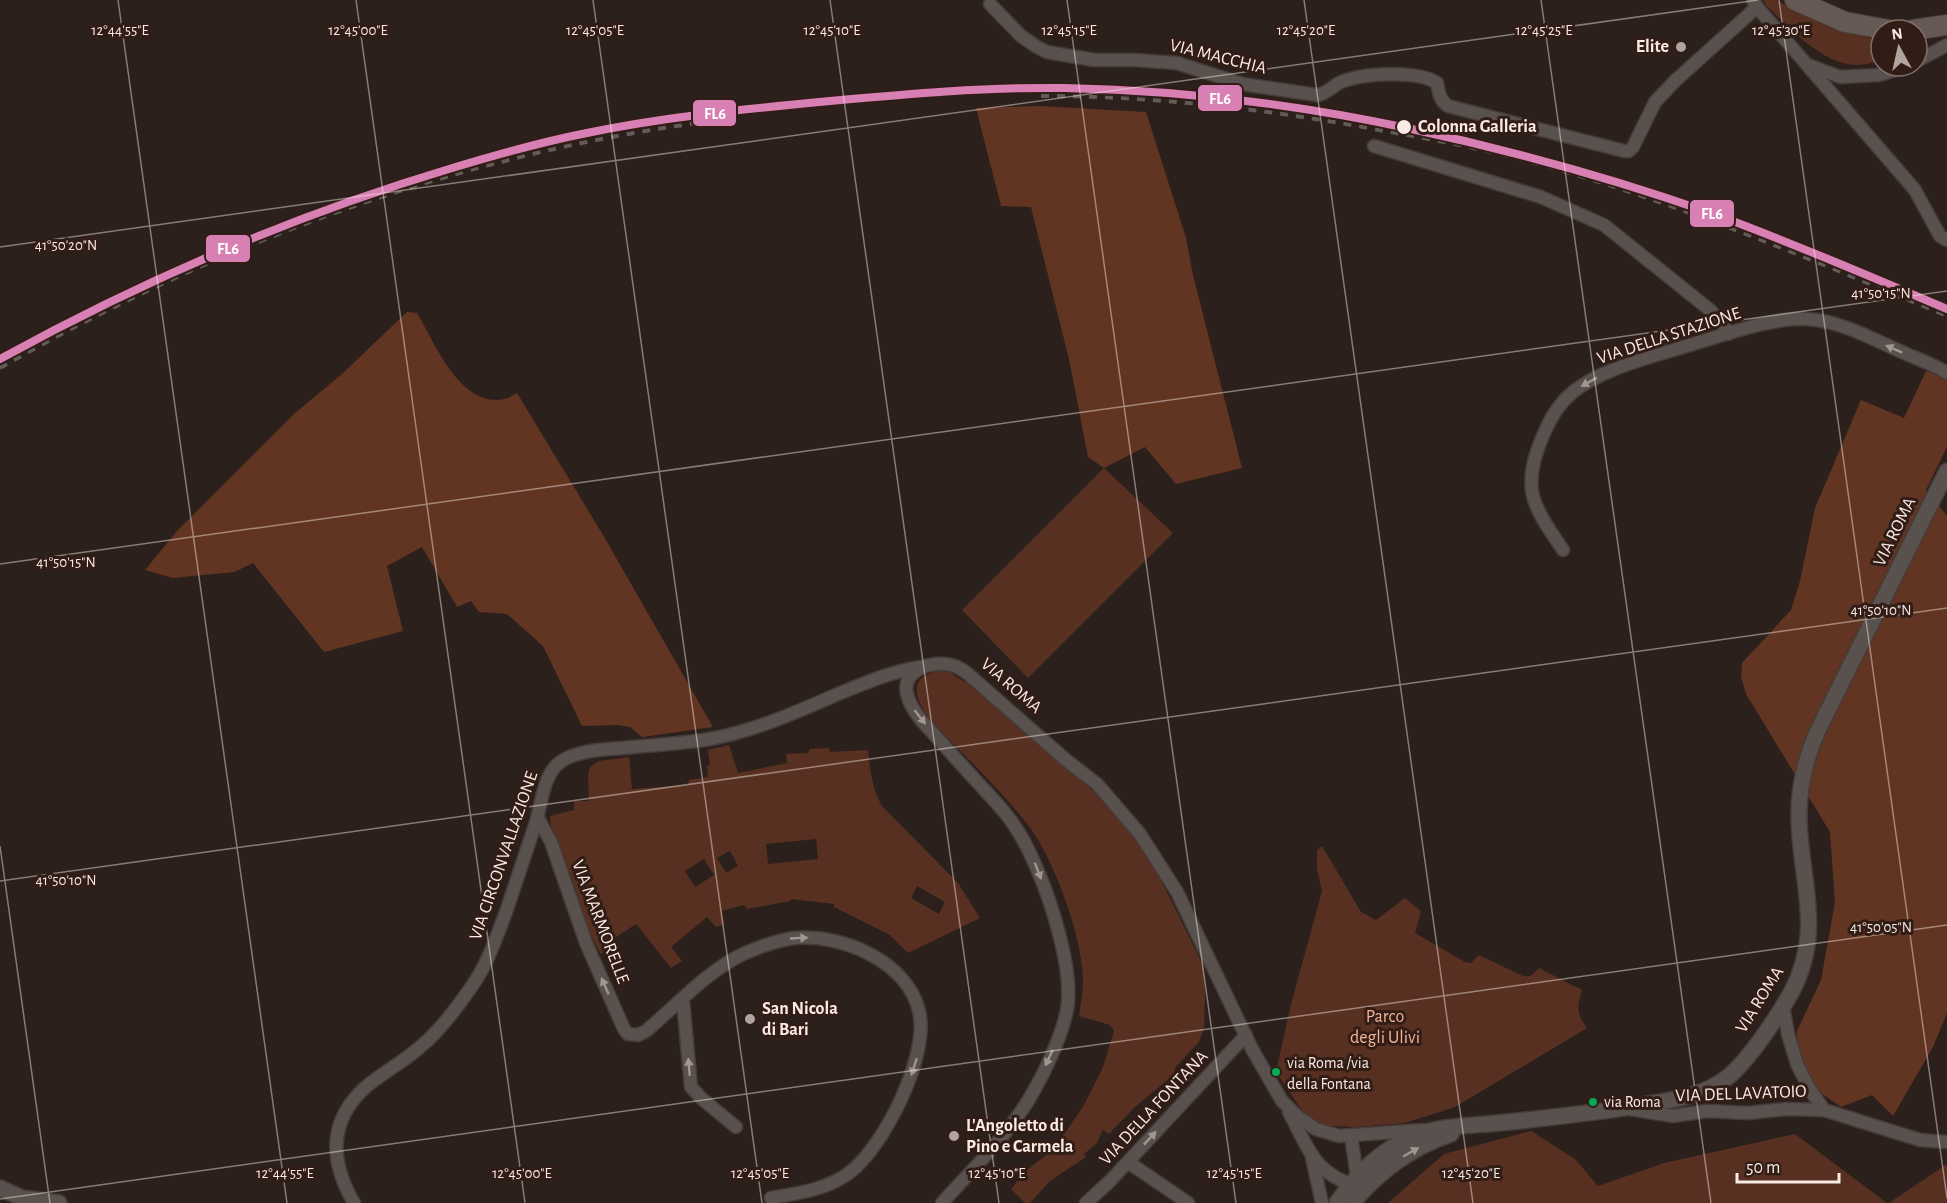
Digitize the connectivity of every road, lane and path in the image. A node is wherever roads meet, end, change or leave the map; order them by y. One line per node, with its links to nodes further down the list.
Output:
1 (1795, 0): 4 (main road)
2 (1755, 3): 3 (street, VIA MACCHIA); 9 (street)
3 (990, 4)
4 (1869, 26)
5 (1947, 26): 6 (main road)
6 (1929, 28)
7 (1947, 45): 8 (street)
8 (1929, 55)
9 (1807, 65): 10 (street); 12 (street)
10 (1869, 76)
11 (1374, 146): 13 (street)
12 (1947, 240)
13 (1728, 334): 14 (street, VIA DELLA STAZIONE, one-way to 13); 16 (street, VIA DELLA STAZIONE, one-way to 16)
14 (1947, 373)
15 (1947, 471): 20 (street, VIA ROMA)
16 (1563, 550)
17 (920, 668): 18 (street, VIA CIRCONVALLAZIONE); 21 (street, VIA ROMA); 37 (street, one-way to 37)
18 (538, 818): 19 (street, VIA MARMORELLE, one-way to 18); 36 (street, VIA CIRCONVALLAZIONE)
19 (683, 1000): 26 (street, one-way to 19); 34 (street, one-way to 34)
20 (1783, 1006): 23 (street, VIA ROMA); 24 (street)
21 (1246, 1035): 22 (street, VIA ROMA); 31 (street, VIA DELLA FONTANA, one-way to 21)
22 (1282, 1101): 28 (street, VIA ROMA); 30 (street)
23 (1623, 1108): 24 (street, VIA DEL LAVATOIO); 25 (street, VIA ROMA)
24 (1824, 1110): 29 (street, VIA DEL LAVATOIO)
25 (1491, 1124): 27 (street, VIA ROMA); 32 (street, one-way to 25)
26 (736, 1127)
27 (1439, 1129): 28 (street, VIA ROMA); 32 (street, VIA ROMA)
28 (1351, 1136): 32 (street)
29 (1947, 1142)
30 (1311, 1154): 32 (street); 40 (street)
31 (1128, 1162): 38 (street, VIA DELLA FONTANA); 39 (street)
32 (1358, 1183): 41 (street, VIA ROMA); 42 (street)
33 (0, 1188): 35 (street)
34 (774, 1200)
35 (59, 1203)
36 (354, 1203)
37 (942, 1203)
38 (1086, 1203)
39 (1188, 1203)
40 (1322, 1203)
41 (1337, 1203)
42 (1352, 1203)

